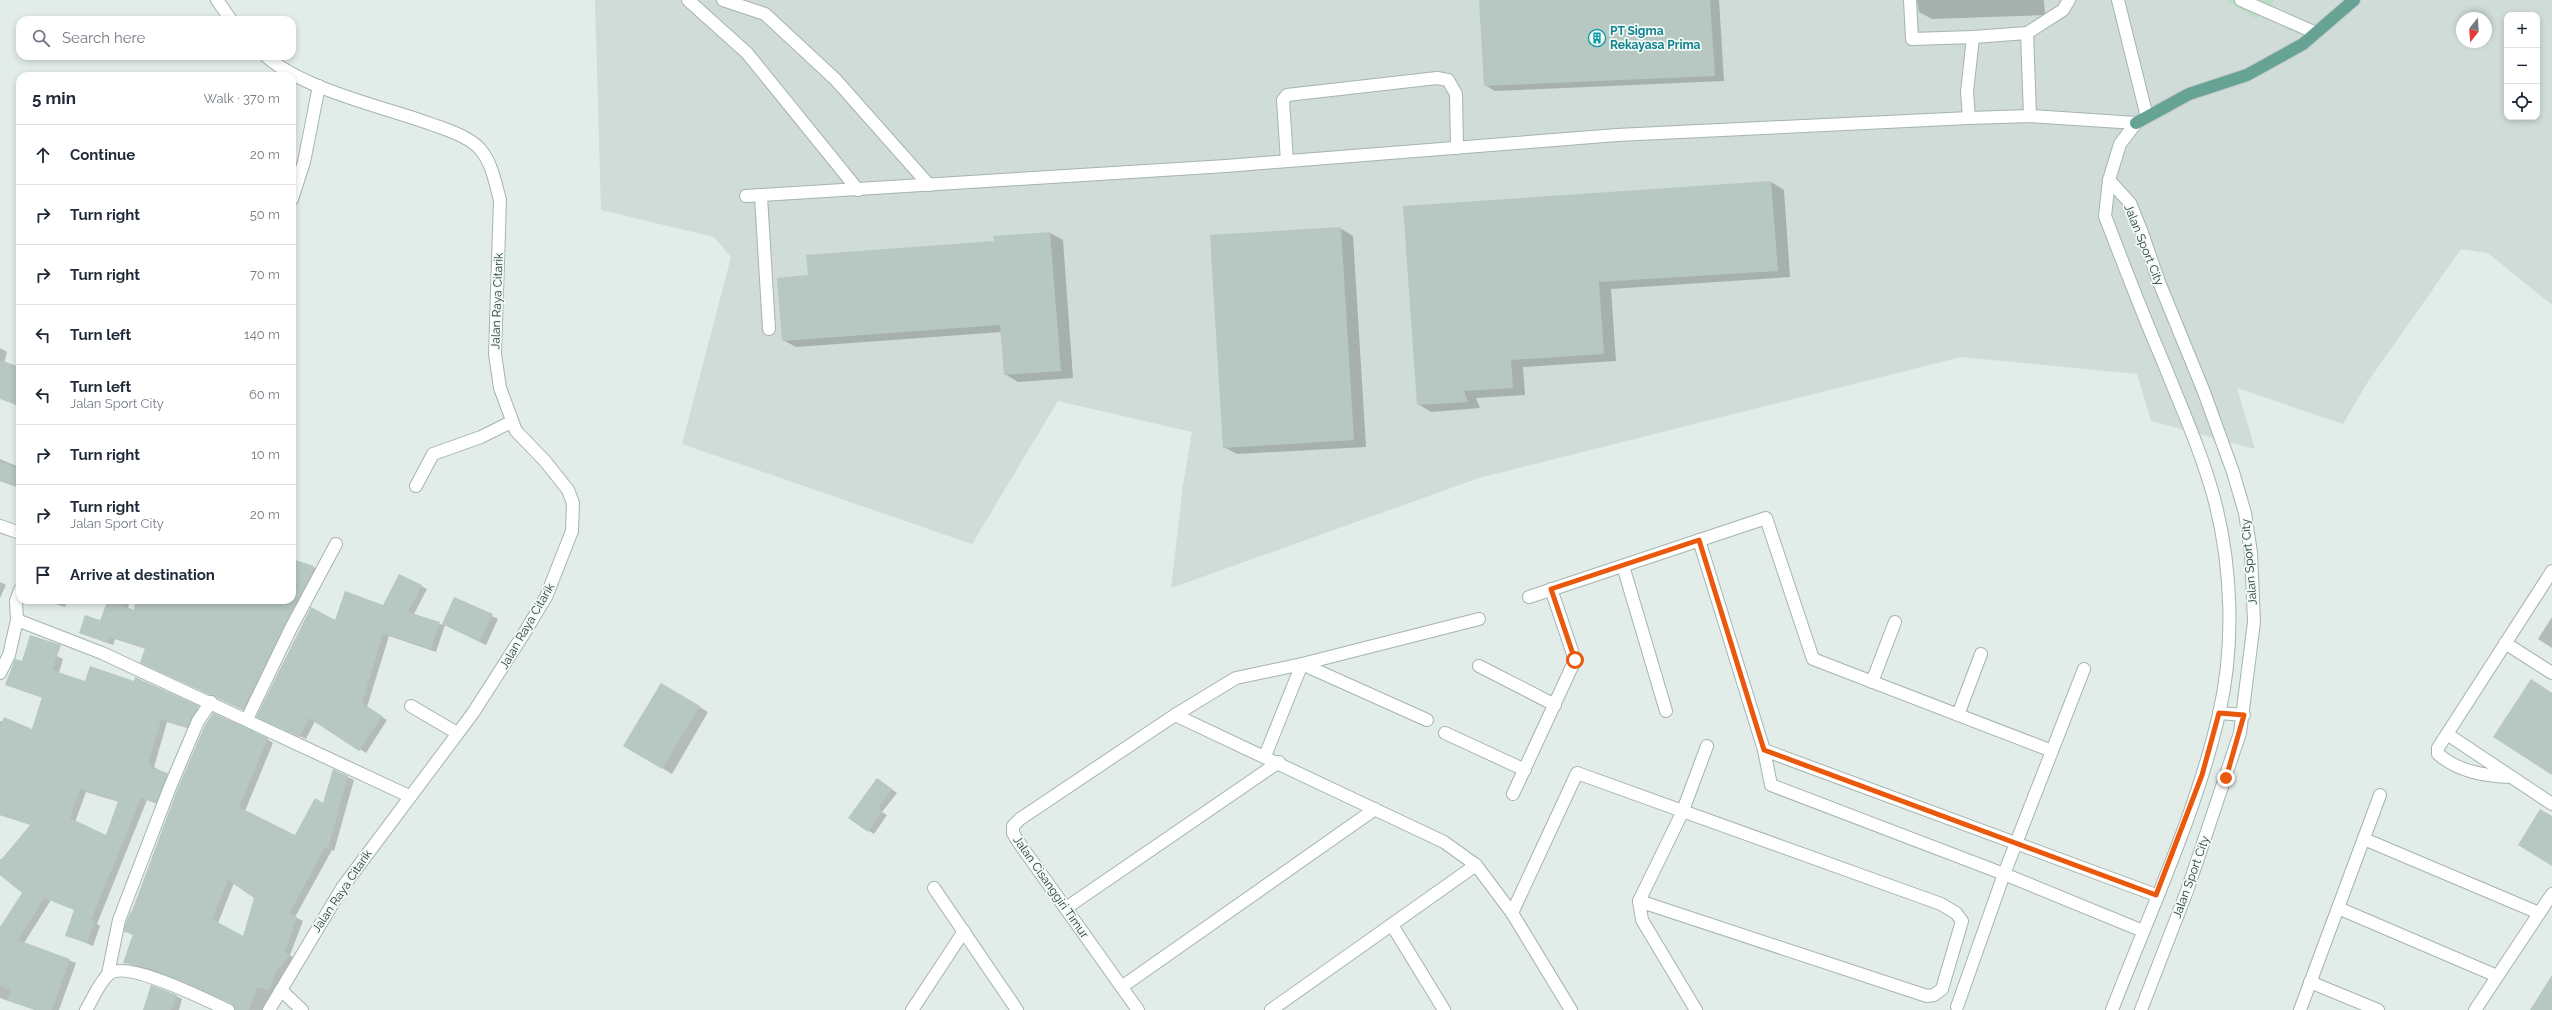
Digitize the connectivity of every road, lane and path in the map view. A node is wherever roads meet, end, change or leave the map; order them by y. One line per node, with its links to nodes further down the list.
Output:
1 (217, 0): 9 (street)
2 (688, 0): 26 (street)
3 (723, 0): 24 (street)
4 (1910, 0): 12 (street)
5 (2069, 0): 10 (street)
6 (2118, 0): 18 (street)
7 (2241, 0): 11 (street)
8 (2354, 0): 11 (main road)
9 (228, 16)
10 (2027, 33): 12 (street); 17 (street)
11 (2316, 33): 18 (main road)
12 (1974, 37): 19 (street)
13 (272, 60): 14 (street, Jalan Raya Citarik)
14 (290, 72)
15 (296, 76): 16 (street, Jalan Raya Citarik)
16 (319, 86): 25 (street); 30 (street, Jalan Raya Citarik)
17 (2030, 116): 19 (street); 20 (street)
18 (2147, 116): 20 (main road)
19 (1969, 118): 21 (street)
20 (2136, 123): 23 (street)
21 (1457, 148): 22 (street); 22 (street)
22 (1287, 161): 24 (street)
23 (2109, 180): 56 (street, Jalan Sport City); 59 (street, Jalan Sport City)
24 (929, 185): 26 (street)
25 (296, 187)
26 (858, 190): 28 (street)
27 (746, 196): 28 (street)
28 (760, 196): 29 (street)
29 (768, 329)
30 (511, 422): 31 (street); 62 (street, Jalan Raya Citarik)
31 (416, 486)
32 (0, 526): 33 (street)
33 (16, 531)
34 (1699, 540): 36 (street); 51 (street); 66 (street)
35 (336, 544): 60 (street)
36 (1623, 566): 38 (street); 55 (street)
37 (2552, 571): 44 (street)
38 (1551, 589): 39 (street); 53 (street)
39 (1529, 597)
40 (16, 604): 42 (street)
41 (1479, 619): 46 (street)
42 (17, 620): 49 (street); 52 (street)
43 (1895, 622): 51 (street)
44 (2505, 643): 50 (street); 64 (street)
45 (1981, 654): 58 (street)
46 (1302, 664): 57 (street); 61 (street); 68 (street)
47 (1479, 666): 53 (street)
48 (2084, 669): 67 (street)
49 (0, 673)
50 (2552, 673)
51 (1872, 682): 58 (street)
52 (211, 702): 60 (street); 93 (street)
53 (1555, 705): 70 (street)
54 (411, 706): 62 (street)
55 (1666, 711)
56 (2219, 713): 59 (street); 84 (street, Jalan Sport City)
57 (1176, 715): 68 (street); 86 (street, Jalan Cisanggiri Timur)
58 (1958, 715): 67 (street)
59 (2244, 715): 111 (street, Jalan Sport City)
60 (247, 719): 74 (street)
61 (1427, 720)
62 (457, 733): 74 (street, Jalan Raya Citarik)
63 (1445, 733): 70 (street)
64 (2447, 734): 71 (street); 71 (street)
65 (1707, 746): 77 (street)
66 (1764, 750): 79 (street); 81 (street)
67 (2052, 751): 79 (street)
68 (1265, 756): 69 (street)
69 (1279, 762): 76 (street); 86 (street)
70 (1525, 770): 72 (street)
71 (2512, 777): 75 (street)
72 (1513, 794)
73 (2380, 795): 78 (street)
74 (409, 796): 97 (street, Jalan Raya Citarik)
75 (2552, 804)
76 (1374, 809): 80 (street); 96 (street)
77 (1682, 813): 85 (street); 85 (street); 88 (street)
78 (2364, 839): 87 (street); 89 (street)
79 (2016, 843): 81 (street); 84 (street)
80 (1476, 865): 88 (street); 90 (street)
81 (2004, 874): 92 (street); 98 (street)
82 (934, 888): 91 (street)
83 (2552, 894): 89 (street)
84 (2156, 895): 92 (street, Jalan Sport City)
85 (1639, 901): 109 (street)
86 (1066, 908): 96 (street, Jalan Cisanggiri Timur)
87 (2338, 908): 94 (street); 95 (street)
88 (1512, 913): 108 (street)
89 (2539, 913): 94 (street)
90 (1392, 925): 106 (street); 107 (street)
91 (964, 931): 103 (street); 104 (street)
92 (2143, 931): 110 (street, Jalan Sport City)
93 (108, 974): 99 (street); 100 (street)
94 (2497, 976): 114 (street)
95 (2310, 982): 112 (street); 113 (street)
96 (1123, 986): 105 (street, Jalan Cisanggiri Timur)
97 (281, 990): 101 (street, Jalan Raya Citarik); 102 (street)
98 (1957, 1007)
99 (86, 1010)
100 (228, 1010)
101 (269, 1010)
102 (302, 1010)
103 (912, 1010)
104 (1017, 1010)
105 (1138, 1010)
106 (1271, 1010)
107 (1444, 1010)
108 (1571, 1010)
109 (1696, 1010)
110 (2112, 1010)
111 (2141, 1010)
112 (2300, 1010)
113 (2378, 1010)
114 (2475, 1010)

